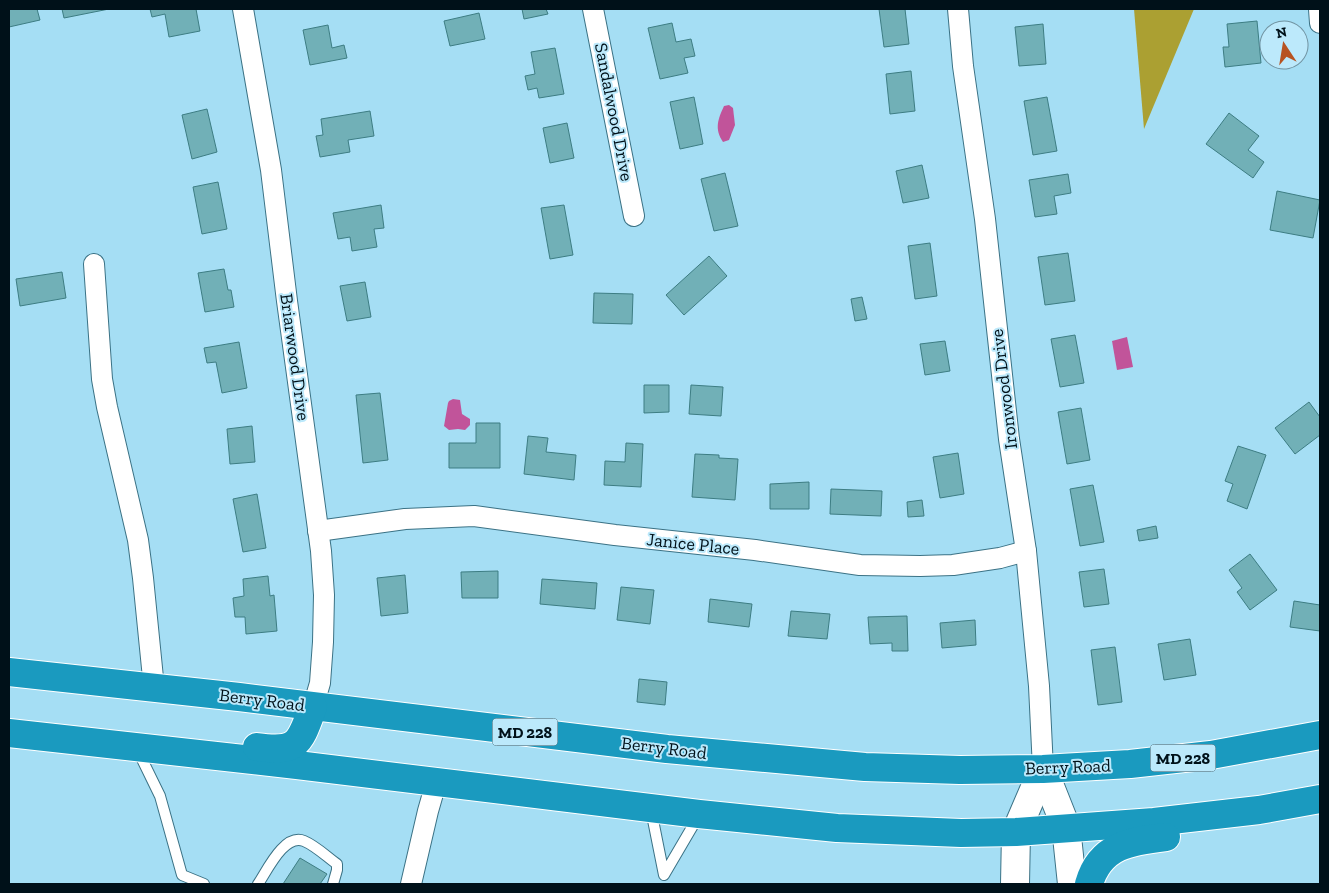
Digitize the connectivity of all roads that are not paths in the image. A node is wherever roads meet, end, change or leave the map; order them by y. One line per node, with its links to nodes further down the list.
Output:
1 (242, 9): 8 (street, Briarwood Drive)
2 (593, 9): 6 (street, Sandalwood Drive)
3 (958, 9): 9 (street, Ironwood Drive)
4 (1320, 9): 5 (street)
5 (1320, 23)
6 (634, 216)
7 (94, 264): 11 (street)
8 (318, 531): 9 (street, Janice Place); 12 (street, Briarwood Drive)
9 (1026, 551): 16 (street, Ironwood Drive)
10 (9, 672): 11 (highway, Berry Road / MD 228)
11 (154, 688): 12 (highway, Berry Road / MD 228)
12 (313, 706): 13 (highway); 16 (highway, Berry Road / MD 228)
13 (9, 731): 15 (highway)
14 (1320, 735): 16 (highway, Berry Road / MD 228)
15 (136, 748): 17 (highway); 25 (lane)
16 (1043, 769): 22 (main road); 23 (main road)
17 (436, 783): 19 (highway); 29 (street)
18 (1320, 799): 20 (highway)
19 (651, 809): 21 (highway); 24 (lane)
20 (1259, 810): 22 (highway); 32 (highway)
21 (699, 814): 23 (highway); 24 (lane)
22 (1066, 827): 23 (highway); 31 (main road)
23 (1016, 832): 30 (main road)
24 (663, 879)
25 (182, 880): 26 (lane)
26 (204, 884)
27 (258, 884): 28 (lane)
28 (333, 884)
29 (411, 884)
30 (1015, 884)
31 (1072, 884)
32 (1089, 884)

